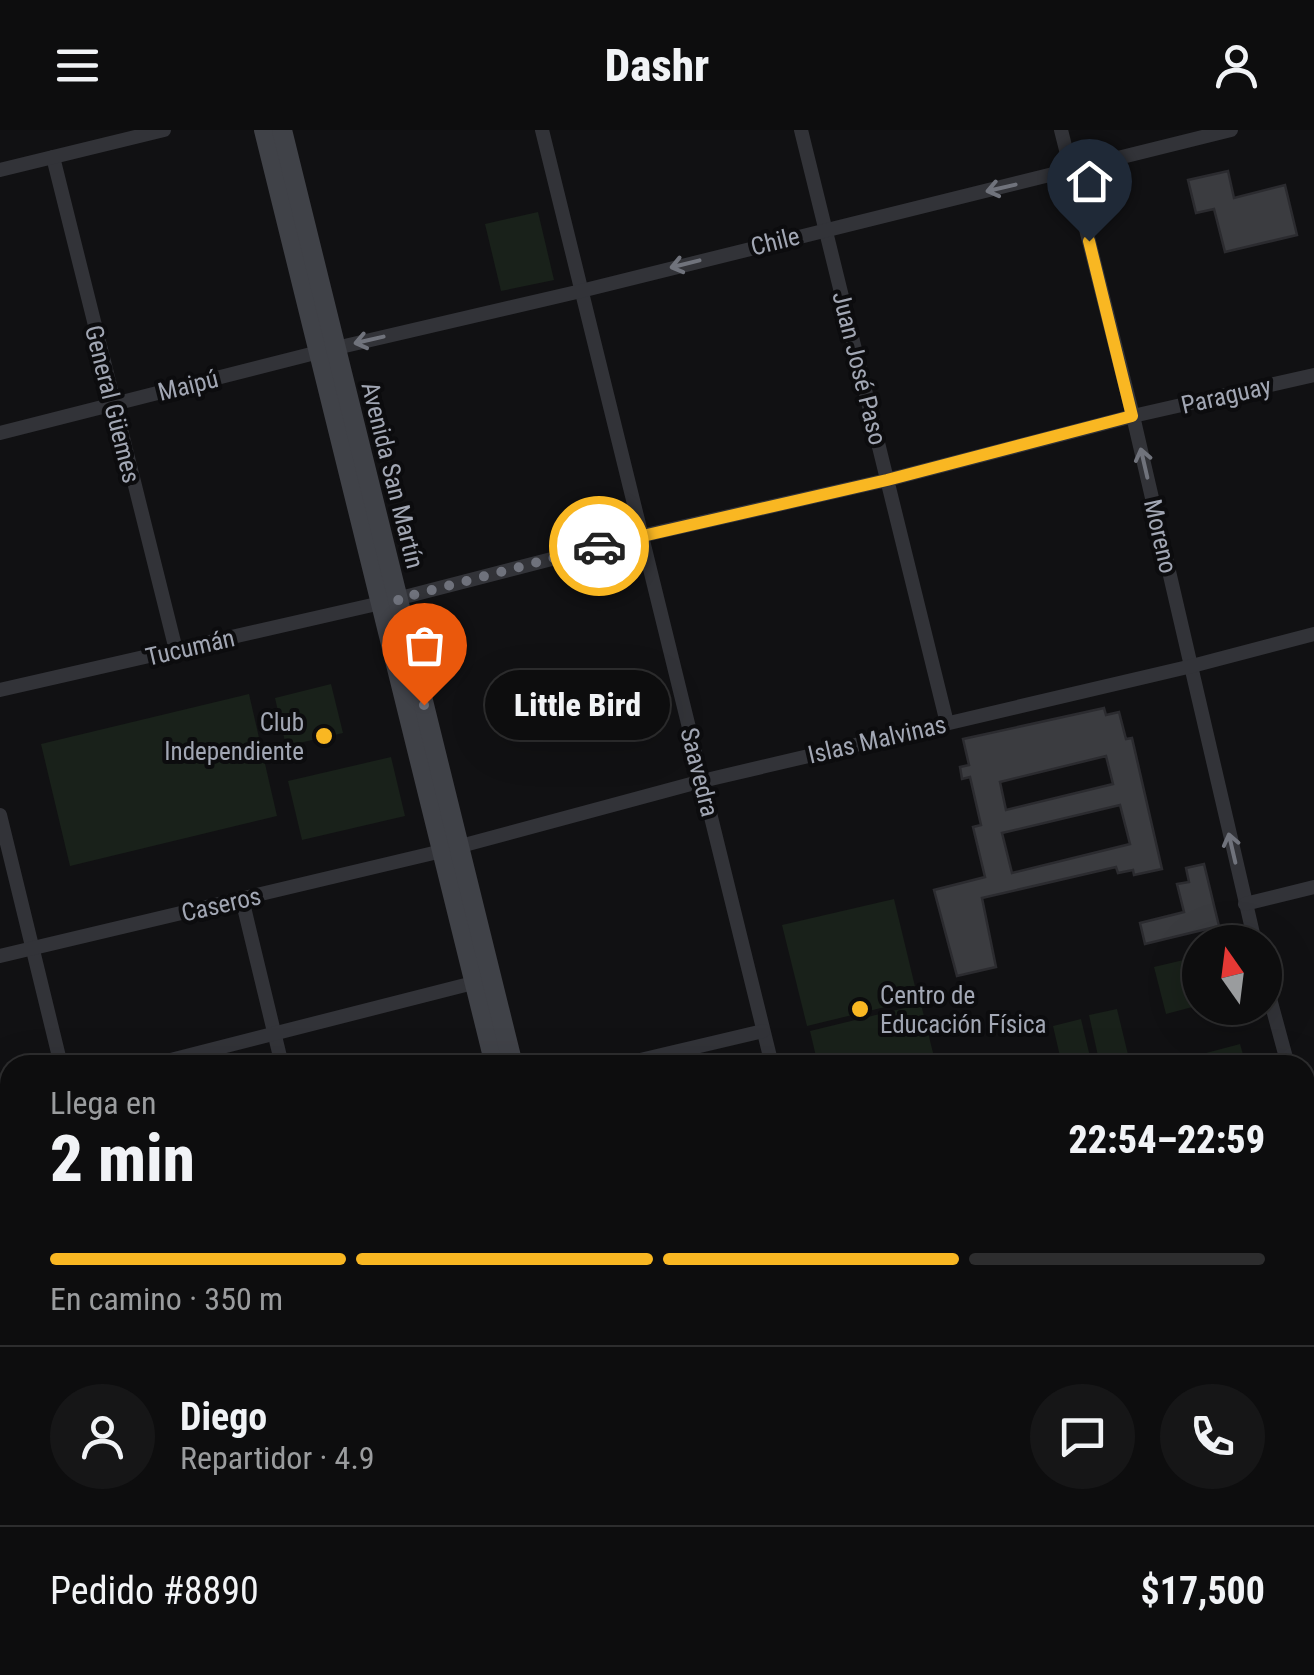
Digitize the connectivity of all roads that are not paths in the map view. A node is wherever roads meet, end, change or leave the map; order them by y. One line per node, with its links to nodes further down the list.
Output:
1 (164, 130): 8 (street)
2 (264, 130): 13 (main road, Avenida San Martín)
3 (282, 130): 13 (main road, Avenida San Martín)
4 (542, 130): 12 (street, Saavedra)
5 (801, 130): 11 (street, Juan José Paso)
6 (1061, 130): 10 (street, Moreno)
7 (1231, 130): 10 (street, Chile)
8 (53, 157): 9 (street); 15 (street, General Güemes)
9 (0, 170)
10 (1071, 171): 11 (street, Chile, one-way to 11); 16 (street, Moreno)
11 (825, 228): 12 (street, Chile, one-way to 12); 18 (street, Juan José Paso)
12 (581, 291): 13 (street, Chile, one-way to 13); 19 (street, Saavedra)
13 (327, 350): 15 (street, Maipú); 20 (main road, Avenida San Martín)
14 (1314, 375): 16 (street, Paraguay)
15 (113, 404): 17 (street, Maipú); 22 (street, General Güemes)
16 (1132, 416): 18 (street, Paraguay); 23 (street, Moreno, one-way to 16)
17 (0, 434)
18 (887, 480): 19 (street, Paraguay); 25 (street, Juan José Paso)
19 (642, 536): 20 (street, Paraguay); 26 (street, Saavedra)
20 (389, 601): 22 (street, Tucumán); 28 (main road, Avenida San Martín)
21 (1314, 634): 23 (street, Islas Malvinas)
22 (176, 650): 24 (street, Tucumán)
23 (1192, 666): 25 (street, Islas Malvinas); 31 (street, Moreno, one-way to 23)
24 (0, 690)
25 (947, 723): 26 (street, Islas Malvinas)
26 (702, 781): 28 (street, Islas Malvinas); 37 (street, Saavedra)
27 (0, 814): 33 (street)
28 (450, 849): 30 (street, Caseros); 35 (main road, Avenida San Martín)
29 (1314, 887): 31 (street)
30 (242, 899): 33 (street, Caseros); 38 (street)
31 (1245, 904): 32 (street, Moreno)
32 (1251, 925)
33 (32, 948): 34 (street, Caseros); 39 (street)
34 (0, 956)
35 (483, 981): 38 (street); 42 (main road, Avenida San Martín); 43 (main road, Avenida San Martín)
36 (1277, 1025): 46 (street)
37 (763, 1032): 44 (street); 45 (street, Saavedra)
38 (274, 1034): 40 (street); 41 (street)
39 (59, 1055)
40 (191, 1055)
41 (279, 1055)
42 (494, 1055)
43 (509, 1055)
44 (663, 1055)
45 (769, 1055)
46 (1285, 1055)

